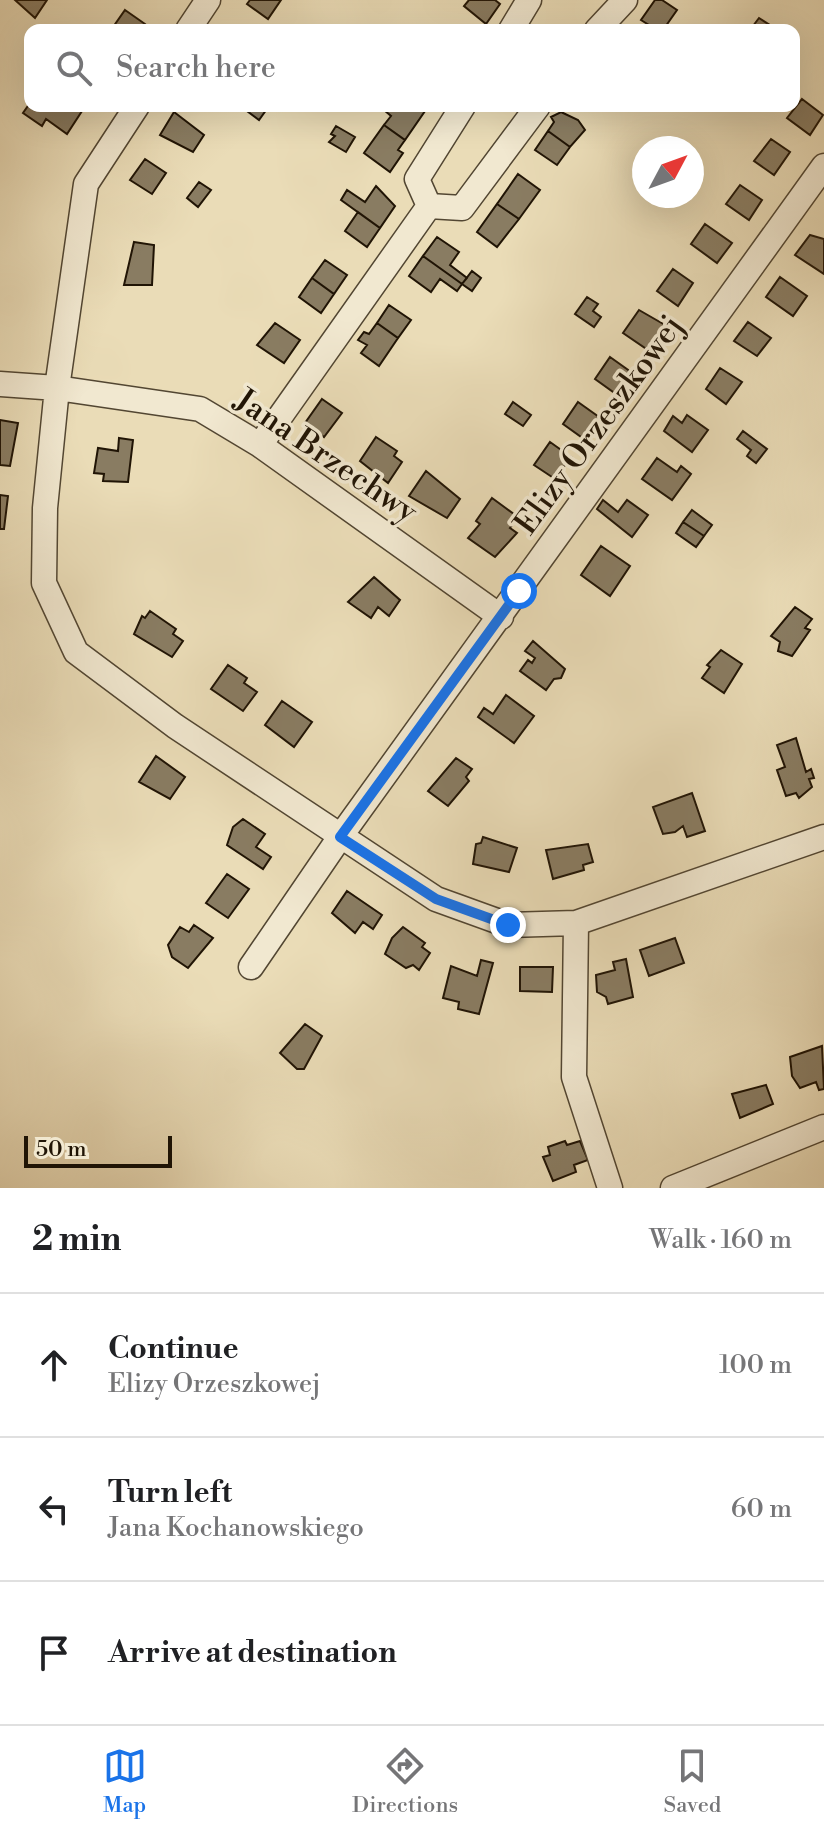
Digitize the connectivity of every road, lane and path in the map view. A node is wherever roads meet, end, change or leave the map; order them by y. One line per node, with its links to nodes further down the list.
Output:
1 (208, 0): 4 (street)
2 (529, 0): 5 (street)
3 (625, 0): 6 (street)
4 (192, 24)
5 (515, 24)
6 (603, 24)
7 (133, 112): 13 (street)
8 (459, 112): 11 (street)
9 (534, 112): 11 (street)
10 (824, 166): 15 (street, Elizy Orzeszkowej)
11 (429, 206): 14 (street)
12 (0, 384): 13 (street, Jana Brzechwy)
13 (57, 388): 14 (street, Jana Brzechwy); 16 (street)
14 (260, 445): 15 (street, Jana Brzechwy)
15 (501, 617): 16 (street, Elizy Orzeszkowej)
16 (340, 837): 18 (street); 19 (street, Elizy Orzeszkowej)
17 (824, 837): 18 (street)
18 (576, 923): 21 (street)
19 (251, 967)
20 (824, 1127): 22 (street)
21 (610, 1188)
22 (673, 1188)

